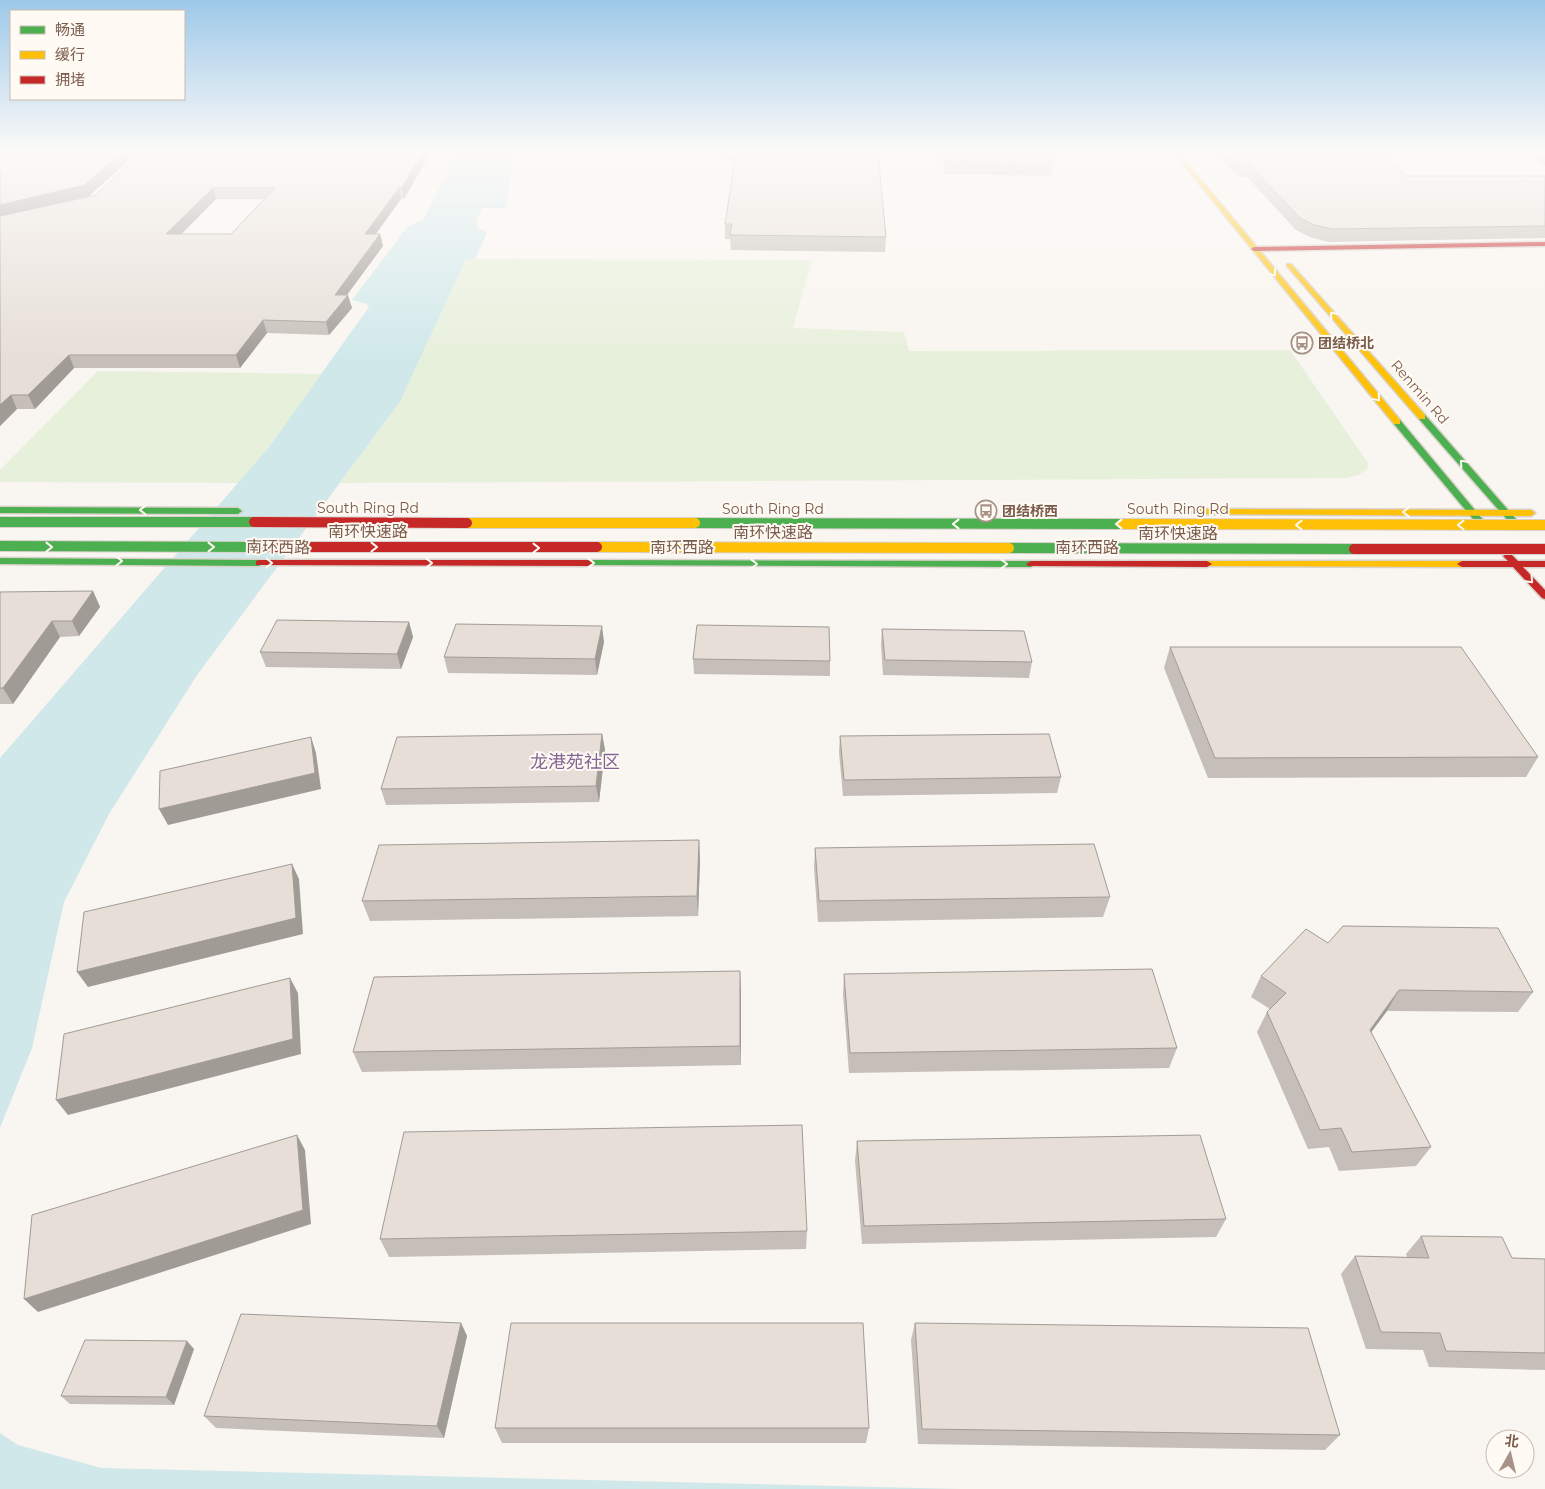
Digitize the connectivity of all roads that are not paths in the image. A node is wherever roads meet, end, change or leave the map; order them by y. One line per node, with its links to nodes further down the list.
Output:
1 (1232, 222): 4 (main road)
2 (1262, 235): 5 (main road, Renmin Rd)
3 (1545, 244): 5 (main road)
4 (1254, 250): 5 (main road); 11 (main road, one-way to 11)
5 (1276, 250): 12 (main road, Renmin Rd, one-way to 5)
6 (0, 510): 7 (main road, one-way to 6)
7 (1013, 512)
8 (1053, 512): 9 (main road)
9 (1073, 512)
10 (1183, 512): 11 (main road, one-way to 10)
11 (1472, 512): 12 (main road); 19 (main road)
12 (1507, 513): 13 (main road); 20 (main road, Renmin Rd)
13 (1545, 513)
14 (0, 522): 15 (main road, South Ring Rd, one-way to 14, bridge)
15 (1545, 525)
16 (0, 546): 17 (main road, 南环快速路, one-way to 17, bridge)
17 (1545, 549)
18 (0, 561): 19 (main road, 南环西路, one-way to 19)
19 (1515, 564): 20 (main road, 南环西路); 21 (main road, one-way to 21)
20 (1545, 564)
21 (1545, 596)

